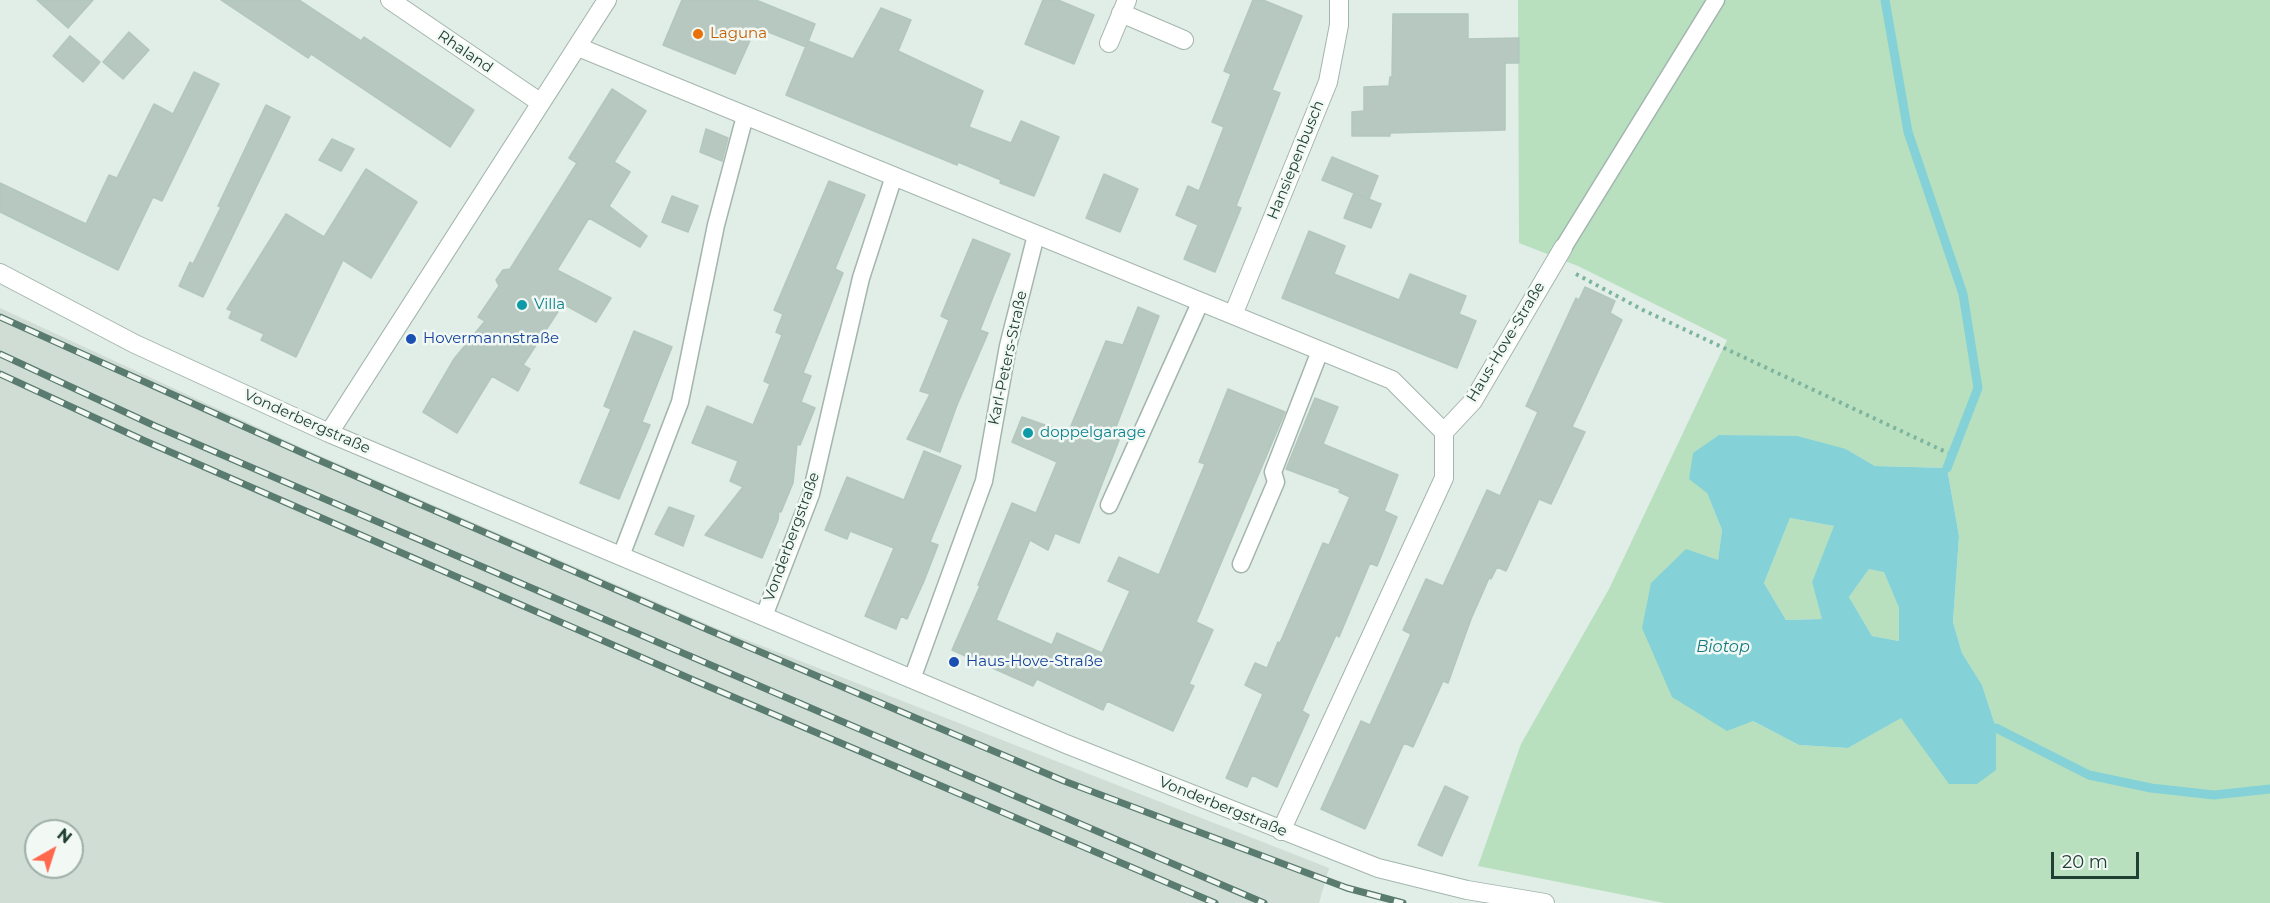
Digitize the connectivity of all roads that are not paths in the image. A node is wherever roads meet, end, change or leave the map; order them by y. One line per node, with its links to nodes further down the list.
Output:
1 (390, 0): 9 (street, Rhaland)
2 (607, 0): 8 (street)
3 (1339, 0): 16 (street, Hansiepenbusch)
4 (1716, 0): 13 (lane, Haus-Hove-Straße)
5 (1124, 6): 6 (street); 7 (street)
6 (1185, 40)
7 (1109, 43)
8 (578, 47): 9 (street); 10 (street)
9 (541, 103): 19 (street)
10 (745, 116): 11 (street); 21 (lane)
11 (894, 176): 12 (street); 23 (lane, Vonderbergstraße)
12 (1036, 236): 15 (street); 24 (lane, Karl-Peters-Straße)
13 (1558, 255): 18 (street, Haus-Hove-Straße)
14 (0, 273): 19 (street, Vonderbergstraße)
15 (1200, 303): 16 (street); 20 (lane)
16 (1233, 315): 17 (street)
17 (1320, 351): 18 (street); 22 (lane)
18 (1444, 432): 25 (street)
19 (329, 433): 21 (street, Vonderbergstraße)
20 (1109, 505)
21 (621, 556): 23 (street, Vonderbergstraße)
22 (1241, 564)
23 (764, 616): 24 (street, Vonderbergstraße)
24 (912, 679): 25 (street, Vonderbergstraße)
25 (1281, 831): 26 (street, Vonderbergstraße)
26 (1545, 903)

